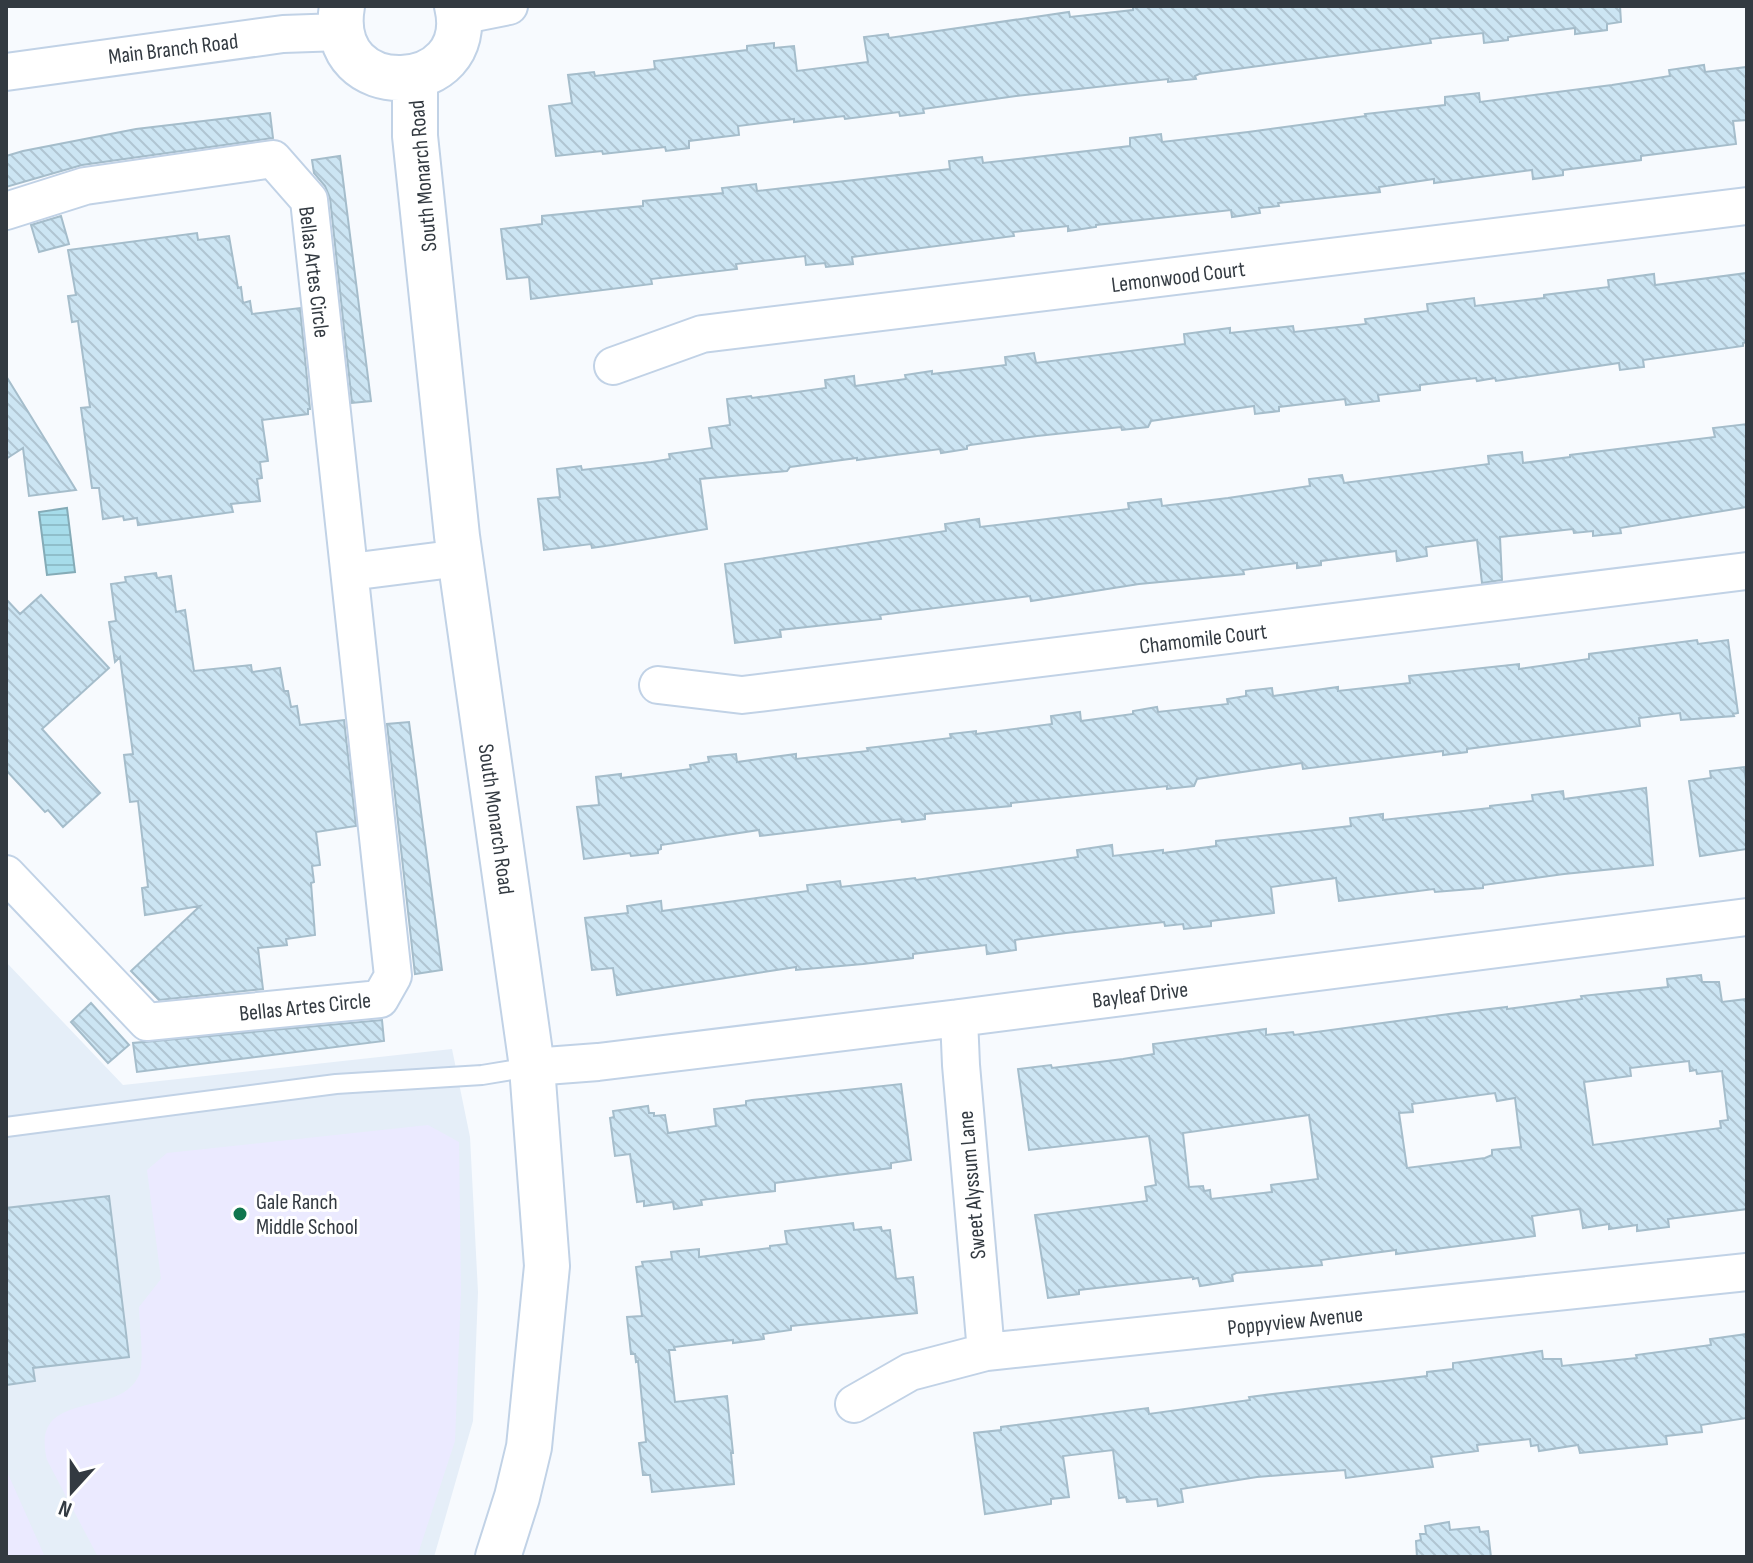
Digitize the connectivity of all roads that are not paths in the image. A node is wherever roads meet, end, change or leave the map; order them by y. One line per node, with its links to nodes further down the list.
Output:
1 (509, 6): 2 (street)
2 (458, 11): 5 (street)
3 (341, 19): 4 (street, Main Branch Road); 5 (street)
4 (6, 72)
5 (415, 78): 9 (street, South Monarch Road)
6 (1747, 206): 8 (street, Lemonwood Court)
7 (6, 211): 11 (street, Bellas Artes Circle)
8 (613, 366)
9 (460, 558): 11 (street); 16 (street, South Monarch Road)
10 (1747, 571): 12 (street, Chamomile Court)
11 (350, 572): 13 (street, Bellas Artes Circle)
12 (658, 685)
13 (6, 874)
14 (1747, 917): 15 (street, Bayleaf Drive)
15 (959, 1018): 16 (street, Bayleaf Drive); 19 (street, Sweet Alyssum Lane)
16 (532, 1067): 17 (lane); 21 (street, South Monarch Road)
17 (6, 1127)
18 (1747, 1272): 19 (street, Poppyview Avenue)
19 (986, 1352): 20 (street, Poppyview Avenue)
20 (854, 1404)
21 (498, 1557)

